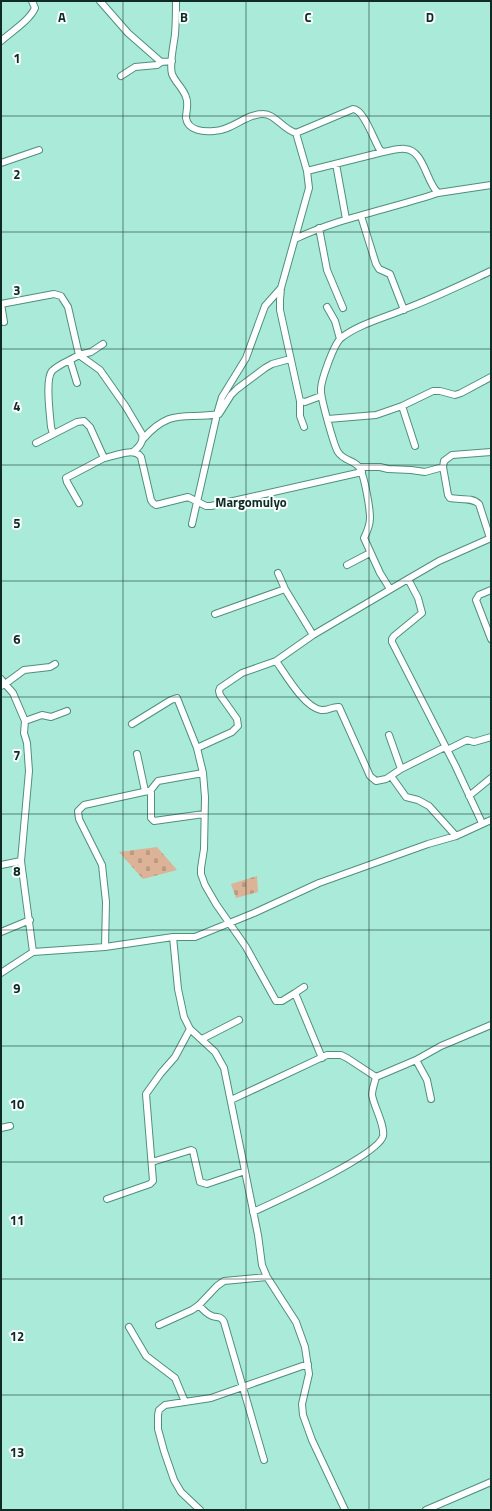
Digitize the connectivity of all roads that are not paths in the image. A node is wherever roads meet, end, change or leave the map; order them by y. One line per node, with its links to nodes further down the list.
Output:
1 (32, 1): 4 (street)
2 (100, 1): 6 (street)
3 (176, 1): 5 (street)
4 (1, 41)
5 (172, 61): 6 (street); 8 (street)
6 (161, 62): 7 (street)
7 (121, 76)
8 (296, 133): 10 (street); 13 (street)
9 (39, 150): 11 (street)
10 (383, 152): 12 (street); 15 (street)
11 (1, 163)
12 (336, 164): 13 (street); 17 (street)
13 (307, 171): 19 (street)
14 (491, 185): 15 (street)
15 (438, 193): 16 (street)
16 (361, 216): 17 (street); 25 (street)
17 (346, 219): 18 (street)
18 (318, 228): 19 (street); 24 (street)
19 (295, 239): 21 (street)
20 (490, 273): 25 (street)
21 (281, 288): 30 (street); 37 (street)
22 (1, 304): 26 (street); 29 (street)
23 (327, 307): 27 (street)
24 (343, 308)
25 (404, 310): 27 (street)
26 (4, 322)
27 (340, 339): 34 (street)
28 (103, 344): 29 (street)
29 (79, 355): 31 (street); 41 (street)
30 (290, 359): 35 (street); 37 (street)
31 (70, 360): 33 (street); 40 (street)
32 (491, 377): 36 (street)
33 (77, 383)
34 (321, 396): 35 (street); 38 (street)
35 (300, 401): 39 (street)
36 (402, 406): 38 (street); 43 (street)
37 (217, 414): 41 (street); 49 (street)
38 (328, 419): 48 (street)
39 (304, 427)
40 (53, 434): 42 (street); 46 (street)
41 (143, 438): 44 (street)
42 (36, 443)
43 (415, 446)
44 (134, 452): 46 (street); 49 (street)
45 (491, 452): 47 (street)
46 (104, 458): 50 (street)
47 (443, 467): 48 (street); 52 (street)
48 (361, 469): 49 (street); 53 (street)
49 (198, 502): 51 (street)
50 (79, 503)
51 (192, 524)
52 (491, 538): 56 (street)
53 (370, 553): 54 (street); 58 (street)
54 (347, 565)
55 (278, 573): 57 (street)
56 (408, 579): 58 (street); 72 (street)
57 (285, 588): 60 (street); 61 (street)
58 (390, 589): 61 (street)
59 (491, 590): 62 (street)
60 (216, 614)
61 (313, 635): 63 (street)
62 (491, 639)
63 (276, 661): 71 (street); 76 (street)
64 (55, 664): 65 (street)
65 (2, 683): 67 (street)
66 (67, 712): 67 (street)
67 (24, 721): 84 (street)
68 (132, 724): 71 (street)
69 (389, 736): 74 (street)
70 (491, 737): 72 (street)
71 (196, 748): 75 (street)
72 (446, 748): 74 (street); 79 (street)
73 (137, 754): 78 (street)
74 (401, 769): 76 (street)
75 (203, 773): 78 (street); 80 (street)
76 (391, 776): 83 (street)
77 (491, 778): 79 (street)
78 (148, 791): 80 (street); 90 (street)
79 (470, 796): 82 (street)
80 (204, 814): 87 (street)
81 (491, 820): 82 (street)
82 (482, 823): 83 (street)
83 (456, 836): 87 (street)
84 (21, 861): 85 (street); 86 (street)
85 (1, 865)
86 (30, 920): 88 (street); 91 (street)
87 (228, 923): 89 (street); 94 (street)
88 (1, 932)
89 (173, 937): 90 (street); 97 (street)
90 (105, 947): 91 (street)
91 (33, 952): 92 (street)
92 (1, 973)
93 (304, 987): 94 (street)
94 (295, 993): 99 (street)
95 (239, 1020): 98 (street)
96 (491, 1025): 100 (street)
97 (190, 1029): 98 (street); 106 (street)
98 (202, 1039): 103 (street)
99 (322, 1058): 101 (street); 103 (street)
100 (416, 1060): 101 (street); 102 (street)
101 (376, 1077): 109 (street)
102 (431, 1099)
103 (231, 1100): 107 (street)
104 (10, 1126): 105 (street)
105 (1, 1128)
106 (152, 1162): 107 (street); 108 (street)
107 (245, 1171): 109 (street)
108 (107, 1199)
109 (253, 1212): 110 (street)
110 (267, 1277): 111 (street); 114 (street)
111 (199, 1305): 112 (street); 115 (street)
112 (159, 1325)
113 (129, 1327): 116 (street)
114 (308, 1364): 115 (street); 120 (street)
115 (244, 1387): 116 (street); 117 (street)
116 (185, 1402): 119 (street)
117 (264, 1460)
118 (491, 1482): 121 (street)
119 (200, 1510)
120 (345, 1510)
121 (426, 1510)

